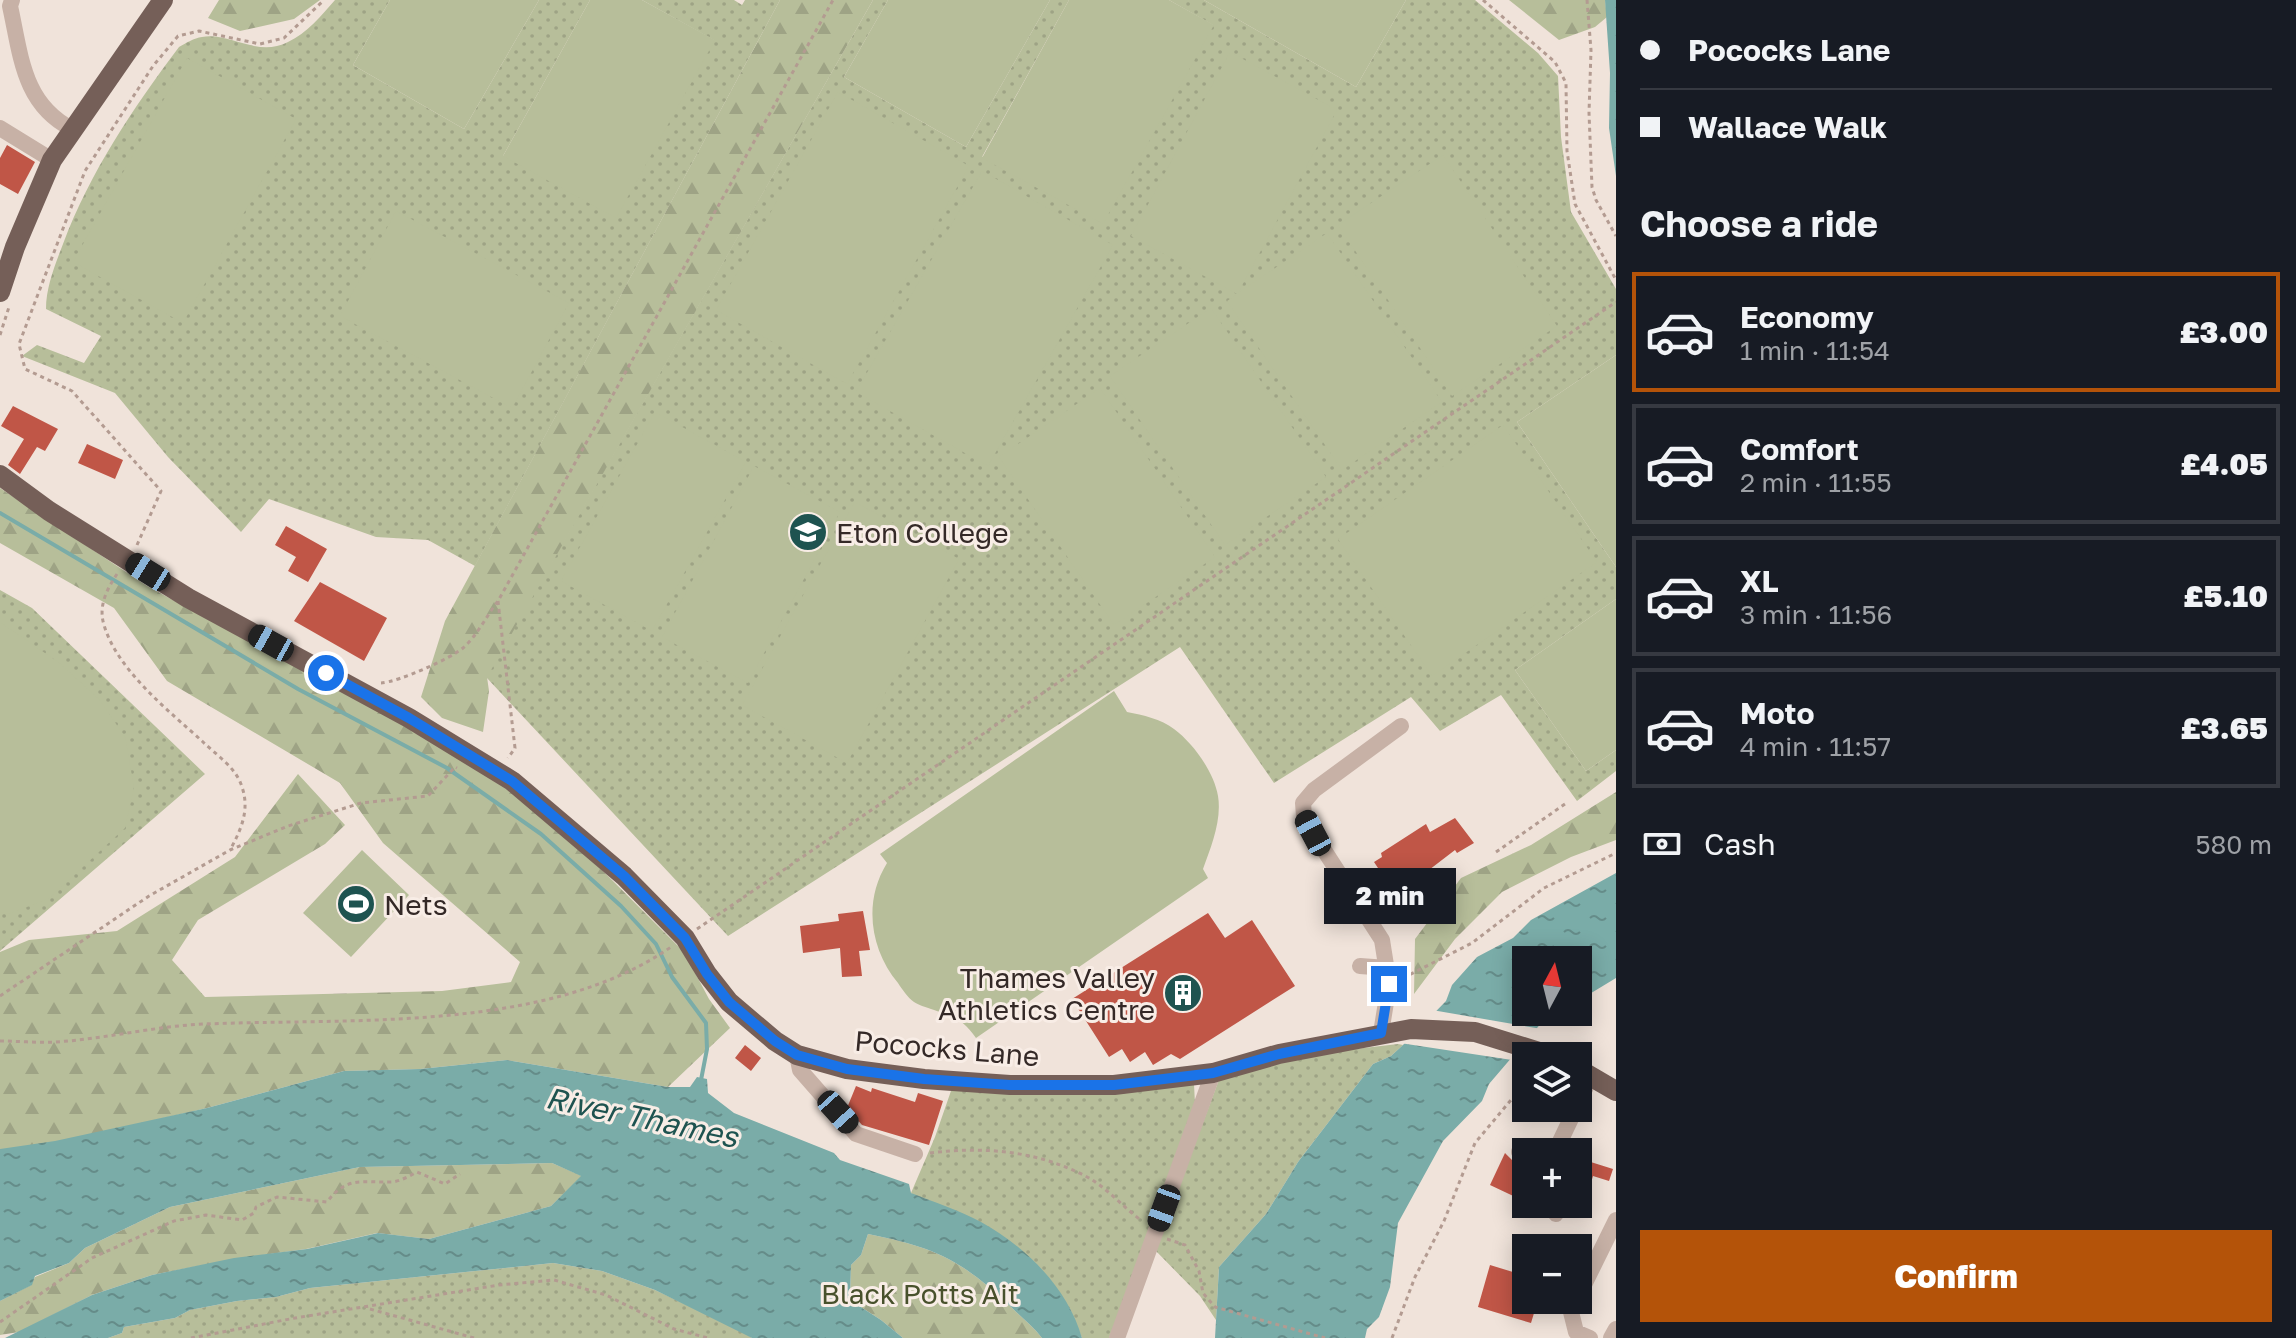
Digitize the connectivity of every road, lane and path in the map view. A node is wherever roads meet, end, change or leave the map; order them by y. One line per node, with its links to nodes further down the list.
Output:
1 (12, 0): 8 (street)
2 (163, 0): 8 (main road)
3 (324, 0): 15 (path)
4 (833, 0): 17 (path)
5 (1483, 0): 11 (path)
6 (1587, 0): 10 (path)
7 (0, 128): 9 (street)
8 (72, 129): 9 (main road)
9 (52, 160): 12 (main road)
10 (1616, 236)
11 (1616, 280)
12 (0, 292)
13 (1616, 302): 26 (path)
14 (0, 475): 21 (main road, Pococks Lane)
15 (137, 545)
16 (116, 577): 23 (path)
17 (498, 601): 18 (path); 21 (path)
18 (376, 684)
19 (1401, 726): 28 (street)
20 (455, 767): 23 (path)
21 (498, 772): 26 (main road, Pococks Lane)
22 (1565, 804): 24 (path)
23 (230, 850): 29 (path)
24 (1496, 852)
25 (1616, 853): 28 (path)
26 (676, 944): 31 (path); 33 (main road, Pococks Lane)
27 (1360, 966): 28 (street)
28 (1388, 976): 30 (street)
29 (0, 996)
30 (1381, 1033): 32 (main road, Pococks Lane); 34 (main road, Pococks Lane)
31 (0, 1041)
32 (1512, 1043)
33 (797, 1055): 34 (main road, Pococks Lane); 38 (street)
34 (1213, 1073): 41 (street)
35 (1592, 1077): 36 (main road)
36 (1616, 1091)
37 (1512, 1099): 52 (path)
38 (915, 1154): 41 (path)
39 (460, 1174): 45 (path)
40 (1616, 1220): 42 (street)
41 (1155, 1235): 50 (street); 51 (path)
42 (1592, 1269)
43 (366, 1308): 47 (path); 48 (path); 49 (path)
44 (1572, 1314): 53 (street)
45 (0, 1322)
46 (1616, 1329): 54 (street)
47 (191, 1338)
48 (474, 1338)
49 (708, 1338)
50 (1117, 1338)
51 (1325, 1338)
52 (1392, 1338)
53 (1590, 1338)
54 (1611, 1338)

